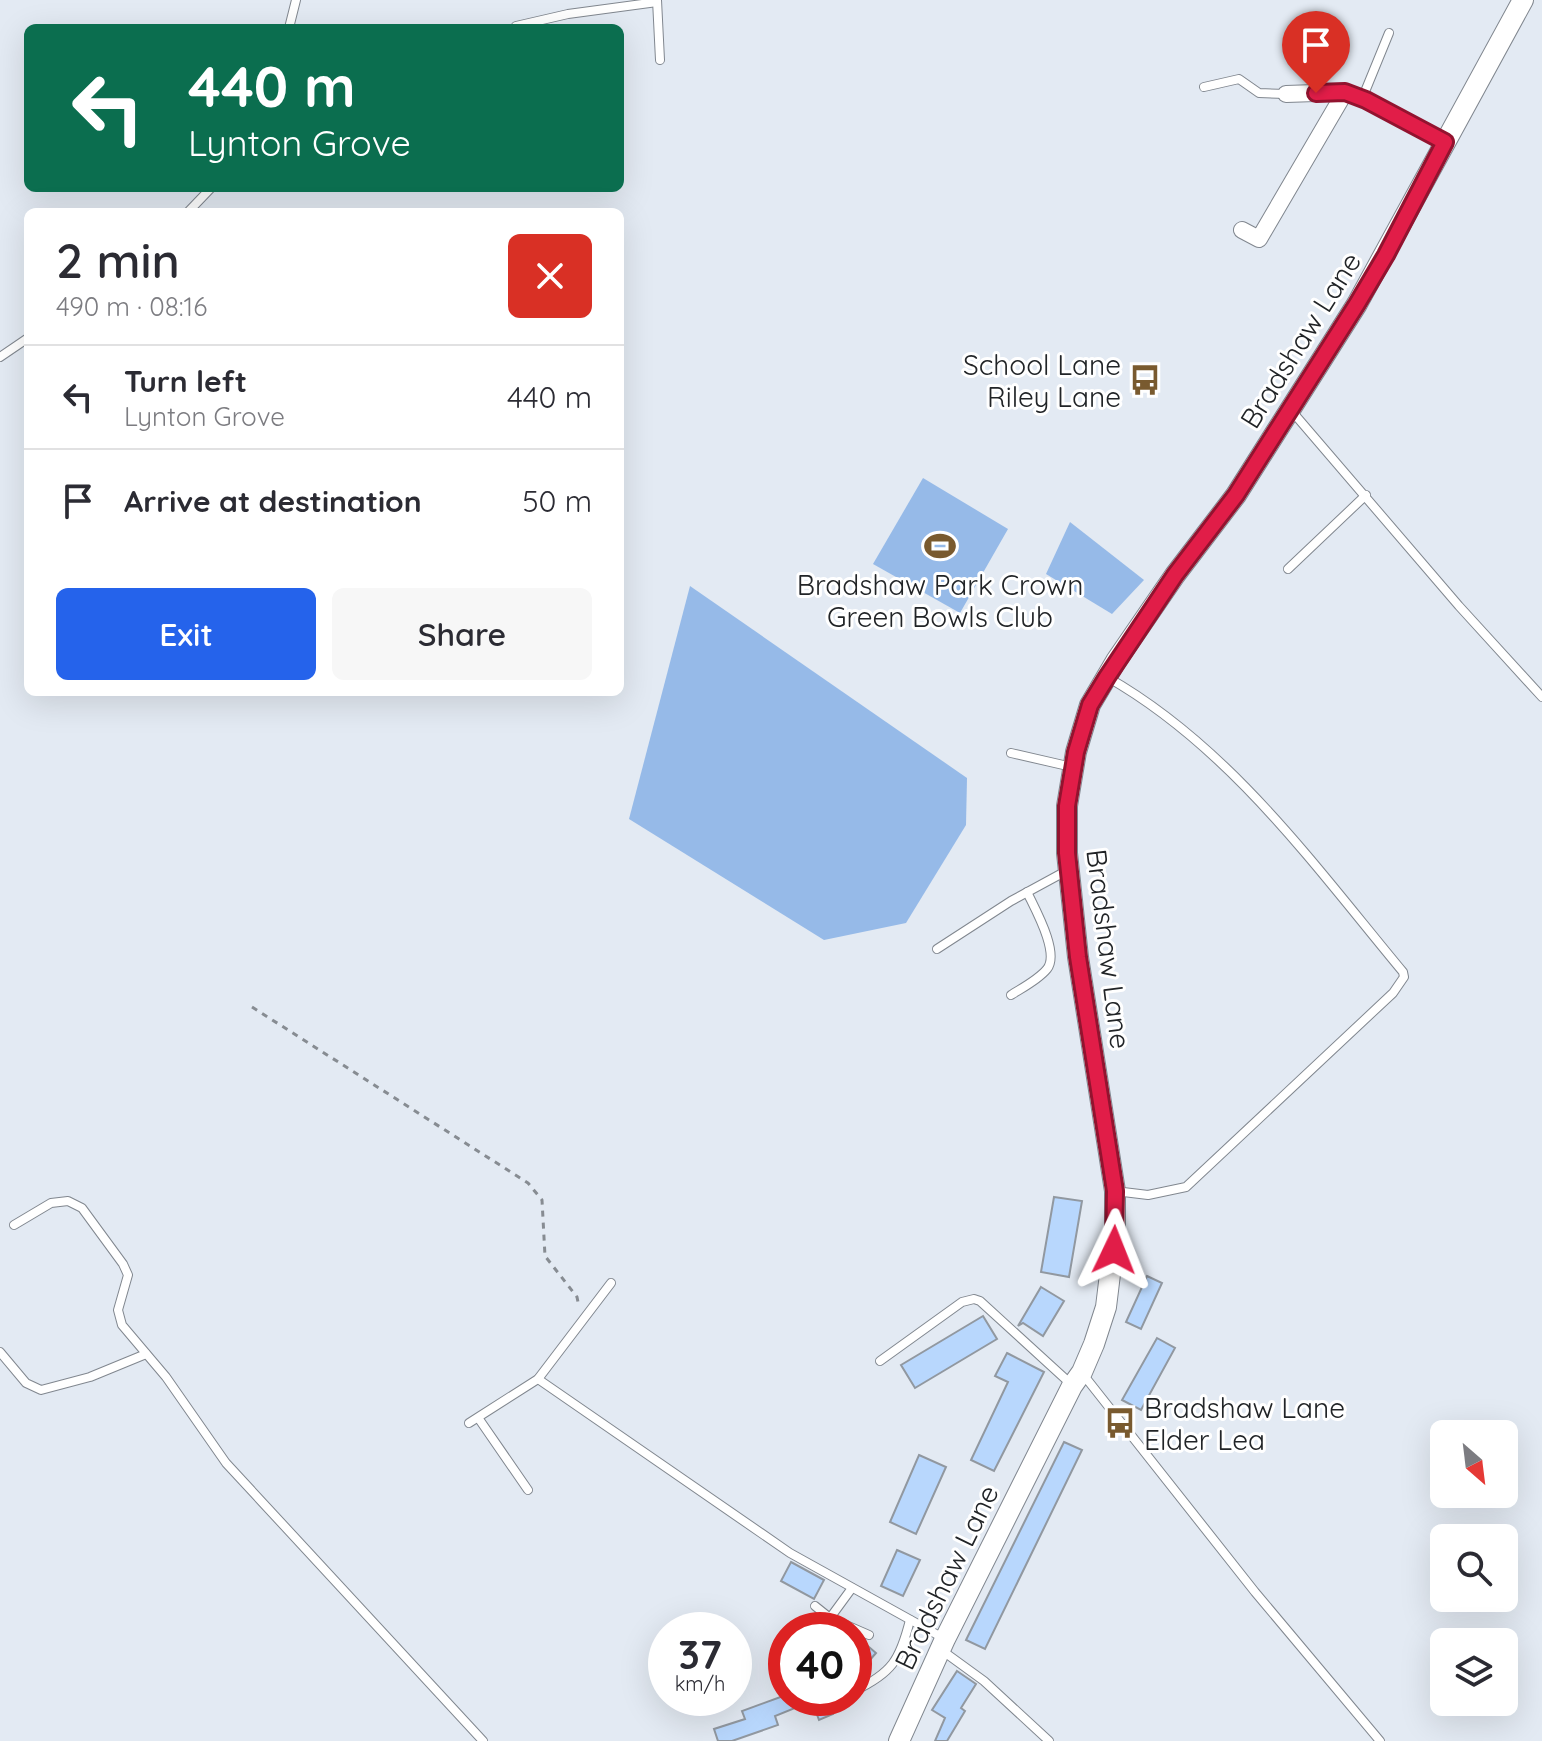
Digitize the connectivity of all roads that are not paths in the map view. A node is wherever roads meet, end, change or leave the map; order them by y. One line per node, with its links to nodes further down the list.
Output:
1 (296, 0): 4 (lane)
2 (1523, 0): 12 (street, Bradshaw Lane)
3 (657, 1): 5 (lane); 7 (lane)
4 (290, 24)
5 (525, 24)
6 (1389, 33): 11 (lane)
7 (660, 60)
8 (1204, 87): 10 (lane)
9 (1345, 92): 10 (street); 11 (street); 15 (street)
10 (1286, 94)
11 (1362, 99): 12 (street)
12 (1445, 142): 18 (street, Bradshaw Lane)
13 (207, 192): 14 (lane)
14 (192, 208)
15 (1242, 230)
16 (24, 341): 17 (lane)
17 (0, 357)
18 (1290, 409): 19 (lane); 21 (street, Bradshaw Lane)
19 (1366, 495): 20 (lane); 22 (lane)
20 (1288, 569)
21 (1107, 677): 24 (street, Bradshaw Lane); 29 (lane)
22 (1542, 697)
23 (1011, 753): 24 (lane)
24 (1073, 768): 25 (street, Bradshaw Lane)
25 (1069, 870): 26 (lane); 29 (street, Bradshaw Lane)
26 (1027, 892): 27 (lane); 28 (lane)
27 (937, 949)
28 (1011, 995)
29 (1115, 1191): 36 (street, Bradshaw Lane)
30 (14, 1225): 33 (lane)
31 (611, 1283): 35 (lane)
32 (0, 1352): 33 (lane)
33 (146, 1354): 47 (lane)
34 (880, 1361): 36 (lane)
35 (538, 1379): 37 (lane); 40 (lane)
36 (1077, 1379): 45 (street, Bradshaw Lane); 50 (lane)
37 (479, 1419): 38 (lane); 39 (lane)
38 (469, 1423)
39 (528, 1490)
40 (852, 1588): 43 (lane); 44 (lane)
41 (815, 1606): 42 (lane)
42 (822, 1612)
43 (834, 1612)
44 (910, 1620): 45 (lane); 46 (lane)
45 (942, 1644): 48 (street, Bradshaw Lane); 49 (lane)
46 (872, 1682)
47 (483, 1741)
48 (899, 1741)
49 (1049, 1741)
50 (1380, 1741)

